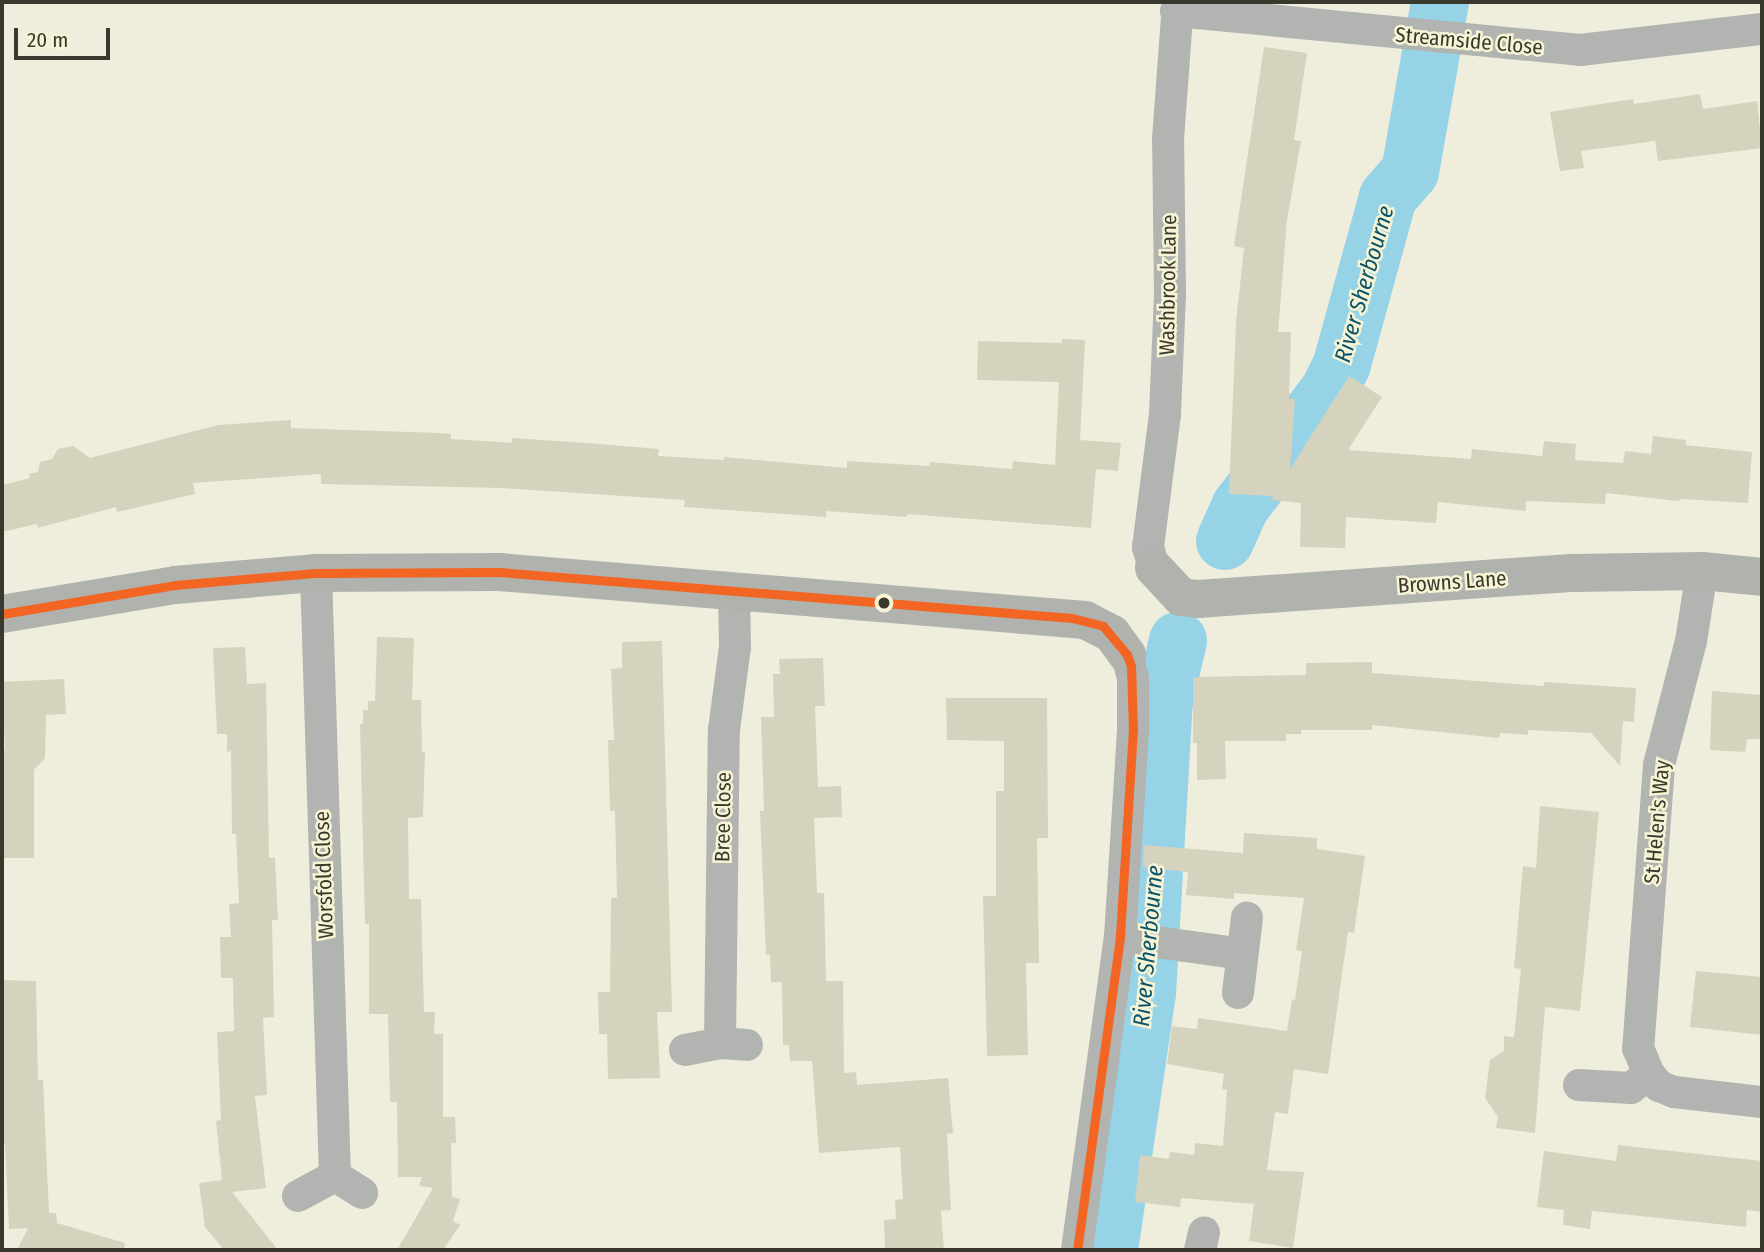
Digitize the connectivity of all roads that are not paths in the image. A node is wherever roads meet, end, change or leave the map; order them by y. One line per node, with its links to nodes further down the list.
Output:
1 (1177, 6): 2 (street, Streamside Close); 3 (street, Washbrook Lane)
2 (1762, 29)
3 (1154, 568): 4 (street, Browns Lane)
4 (1702, 571): 6 (street, Browns Lane); 15 (street, St Helen's Way)
5 (316, 573): 7 (street); 8 (street); 18 (street, Worsfold Close)
6 (1762, 577)
7 (734, 592): 9 (street); 14 (street, Bree Close)
8 (2, 614)
9 (1128, 654): 11 (street)
10 (1247, 918): 12 (street)
11 (1140, 939): 12 (street); 21 (street)
12 (1242, 954): 13 (street)
13 (1238, 993)
14 (685, 1050)
15 (1649, 1074): 16 (street); 17 (street)
16 (1579, 1085)
17 (1762, 1102)
18 (335, 1176): 19 (street); 20 (street)
19 (362, 1193)
20 (298, 1196)
21 (1078, 1250)

